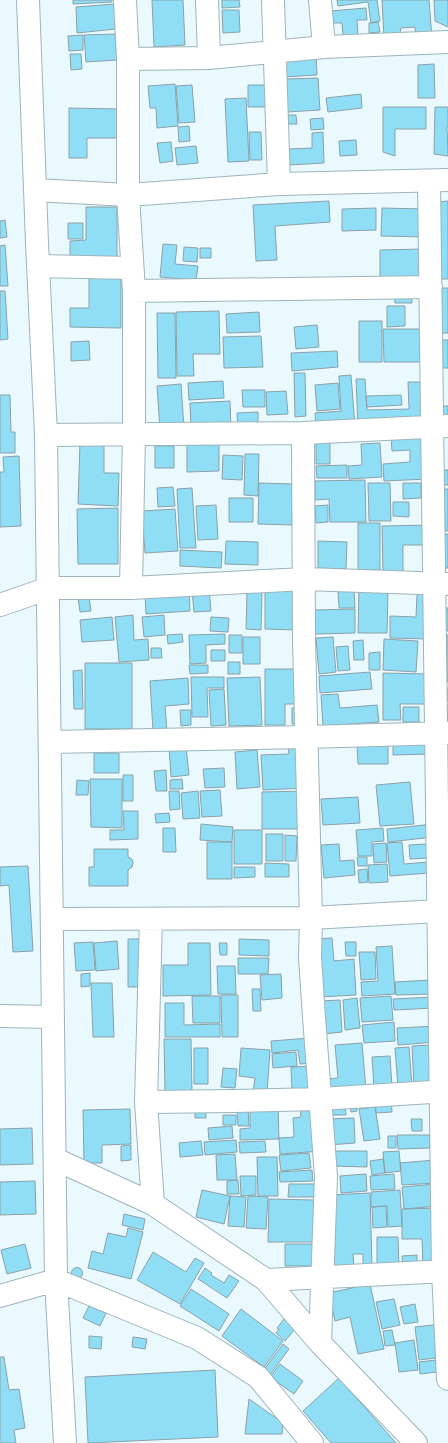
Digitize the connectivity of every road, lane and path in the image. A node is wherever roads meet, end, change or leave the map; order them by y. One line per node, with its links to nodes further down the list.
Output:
1 (28, 0): 13 (street)
2 (125, 0): 10 (street)
3 (207, 0): 9 (street)
4 (273, 0): 8 (street)
5 (320, 0): 7 (street)
6 (448, 42): 7 (street)
7 (324, 47): 8 (street)
8 (274, 52): 9 (street); 12 (street)
9 (209, 58): 10 (street)
10 (128, 59): 14 (street)
11 (439, 180): 12 (street); 17 (street)
12 (279, 184): 14 (street)
13 (35, 190): 14 (street); 15 (street)
14 (128, 195): 16 (street)
15 (38, 266): 16 (street); 22 (street)
16 (132, 268): 18 (street)
17 (431, 287): 18 (street); 19 (street)
18 (134, 291): 21 (street)
19 (440, 426): 20 (street); 24 (street)
20 (303, 433): 21 (street); 23 (street)
21 (134, 434): 22 (street); 26 (street)
22 (46, 435): 25 (street)
23 (305, 579): 24 (street); 26 (street); 29 (street)
24 (441, 584): 28 (street)
25 (49, 588): 26 (street); 27 (street); 30 (street)
26 (131, 588)
27 (0, 605)
28 (442, 733): 29 (street); 31 (street)
29 (307, 737): 30 (street); 33 (street)
30 (50, 742): 34 (street)
31 (443, 883): 32 (street)
32 (438, 911): 33 (street); 36 (street)
33 (311, 918): 35 (street); 40 (street)
34 (52, 919): 35 (street); 38 (street)
35 (151, 919): 41 (street)
36 (444, 943): 39 (street)
37 (0, 1016): 38 (street)
38 (53, 1018): 42 (street)
39 (444, 1091): 40 (street); 44 (street)
40 (320, 1098): 41 (street); 45 (street)
41 (146, 1102): 43 (street)
42 (54, 1159): 43 (street); 46 (street)
43 (153, 1204): 47 (street)
44 (446, 1271): 45 (street); 50 (street)
45 (322, 1278): 47 (street); 49 (street)
46 (56, 1280): 48 (street); 51 (street); 52 (street)
47 (266, 1280): 49 (street)
48 (0, 1296)
49 (320, 1343): 53 (street)
50 (448, 1379)
51 (65, 1443)
52 (312, 1443)
53 (416, 1443)

